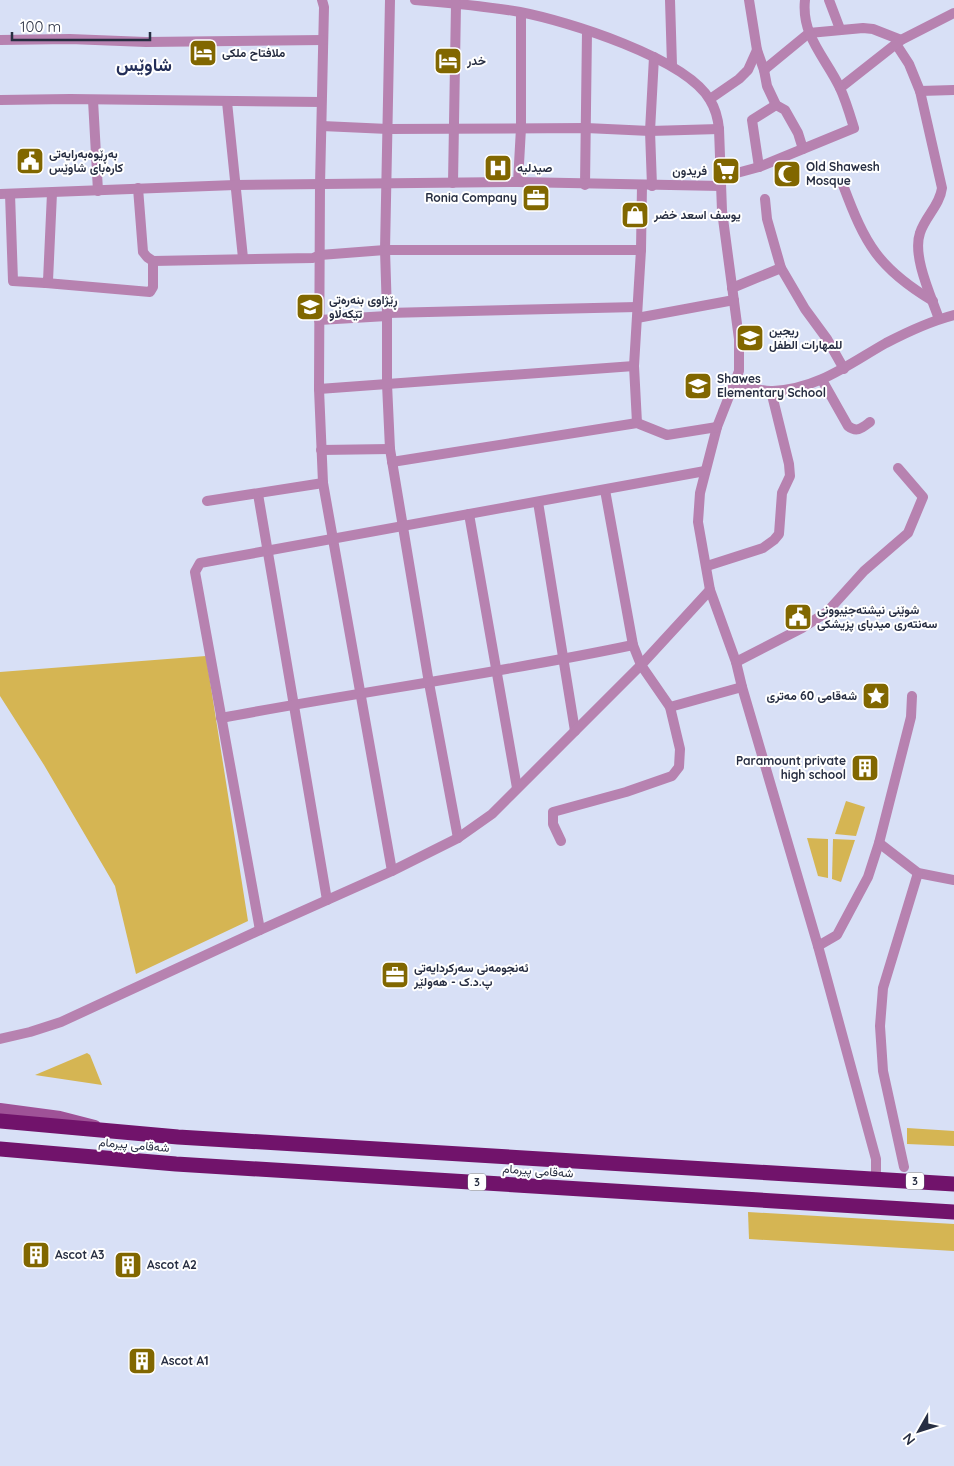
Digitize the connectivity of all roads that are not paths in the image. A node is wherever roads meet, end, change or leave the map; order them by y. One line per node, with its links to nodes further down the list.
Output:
1 (322, 0): 16 (street)
2 (390, 0): 35 (street)
3 (415, 0): 8 (street)
4 (670, 0): 20 (street)
5 (749, 0): 18 (street)
6 (805, 0): 14 (street)
7 (829, 0): 12 (street)
8 (456, 4): 9 (street); 32 (street)
9 (492, 4): 10 (street)
10 (522, 12): 13 (street); 33 (street)
11 (954, 13): 17 (street)
12 (840, 29): 14 (street); 17 (street)
13 (587, 31): 19 (street); 34 (street)
14 (808, 33): 21 (street); 22 (street)
15 (0, 40): 16 (street)
16 (323, 40): 29 (street)
17 (898, 42): 22 (street); 24 (street)
18 (756, 50): 21 (street); 25 (street)
19 (654, 57): 20 (street); 37 (street)
20 (672, 65): 25 (street)
21 (764, 70): 30 (street)
22 (840, 88): 38 (street)
23 (954, 90): 24 (street)
24 (920, 91): 63 (street)
25 (710, 99): 36 (street)
26 (0, 100): 27 (street)
27 (92, 100): 28 (street); 50 (street)
28 (227, 102): 29 (street); 44 (street)
29 (321, 102): 31 (street)
30 (776, 105): 38 (street); 39 (street)
31 (322, 126): 35 (street); 45 (street)
32 (453, 128): 33 (street); 35 (street); 42 (street)
33 (521, 128): 34 (street); 41 (street)
34 (586, 128): 37 (street); 43 (street)
35 (388, 129): 46 (street)
36 (719, 129): 37 (street); 40 (street)
37 (650, 131): 47 (street)
38 (803, 149): 39 (street)
39 (759, 167): 40 (street)
40 (722, 181): 47 (street); 61 (street)
41 (518, 182): 42 (street); 43 (street)
42 (453, 183): 46 (street)
43 (585, 184): 47 (street)
44 (235, 185): 45 (street); 49 (street); 57 (street)
45 (320, 185): 46 (street); 56 (street)
46 (386, 185): 54 (street)
47 (647, 185): 55 (street)
48 (843, 185): 63 (street)
49 (138, 188): 50 (street); 58 (street)
50 (98, 191): 51 (street)
51 (52, 193): 52 (street); 60 (street)
52 (5, 194): 60 (street)
53 (765, 199): 59 (street)
54 (385, 250): 55 (street); 56 (street); 65 (street)
55 (641, 250): 64 (street)
56 (320, 255): 57 (street); 69 (street)
57 (243, 258): 58 (street)
58 (153, 261): 60 (street)
59 (781, 268): 61 (street); 71 (street)
60 (46, 283)
61 (732, 288): 62 (street)
62 (734, 300): 67 (street); 73 (street)
63 (933, 301): 68 (street)
64 (637, 307): 65 (street); 67 (street)
65 (387, 314): 69 (street); 74 (street)
66 (954, 315): 68 (street)
67 (637, 318): 70 (street)
68 (939, 319): 71 (street)
69 (319, 320): 75 (street)
70 (634, 366): 74 (street); 78 (street)
71 (844, 369): 72 (street)
72 (822, 380): 76 (street); 77 (street)
73 (736, 383): 76 (street); 79 (street)
74 (387, 384): 75 (street); 80 (street)
75 (319, 389): 81 (street)
76 (772, 391): 94 (street)
77 (870, 422)
78 (637, 423): 79 (street); 82 (street)
79 (717, 427): 84 (street)
80 (390, 448): 81 (street); 82 (street)
81 (321, 450): 85 (street)
82 (392, 462): 91 (street)
83 (898, 468): 98 (street)
84 (705, 472): 86 (street); 94 (street)
85 (323, 483): 87 (street); 92 (street)
86 (605, 490): 89 (street); 96 (street)
87 (258, 494): 88 (street); 93 (street)
88 (207, 501)
89 (538, 502): 90 (street); 97 (street)
90 (468, 514): 91 (street); 100 (street)
91 (403, 526): 92 (street); 101 (street)
92 (334, 538): 93 (street); 103 (street)
93 (267, 550): 105 (street); 107 (street)
94 (707, 566): 95 (street)
95 (710, 590): 98 (street); 99 (street)
96 (633, 645): 97 (street); 99 (street)
97 (564, 660): 100 (street); 108 (street)
98 (736, 662): 102 (street)
99 (641, 665): 106 (street); 108 (street)
100 (496, 670): 101 (street); 109 (street)
101 (429, 683): 103 (street); 110 (street)
102 (742, 687): 106 (street); 118 (street)
103 (360, 693): 105 (street); 113 (street)
104 (912, 696): 112 (street)
105 (293, 705): 107 (street); 116 (street)
106 (670, 707): 111 (street)
107 (221, 718): 117 (street)
108 (575, 731): 109 (street)
109 (517, 788): 110 (street)
110 (458, 838): 113 (street)
111 (561, 841)
112 (879, 843): 114 (street); 118 (street)
113 (392, 871): 116 (street)
114 (918, 873): 115 (street); 124 (street)
115 (954, 880)
116 (326, 900): 117 (street)
117 (260, 930): 119 (street)
118 (818, 946): 125 (street)
119 (0, 1039)
120 (0, 1109): 122 (street)
121 (0, 1121): 122 (highway, شەقامی پیرمام / 3)
122 (106, 1131): 125 (highway, شەقامی پیرمام / 3)
123 (0, 1149): 127 (highway, شەقامی پیرمام / 3)
124 (904, 1167)
125 (876, 1179): 126 (highway, شەقامی پیرمام / 3)
126 (954, 1184)
127 (954, 1212)

